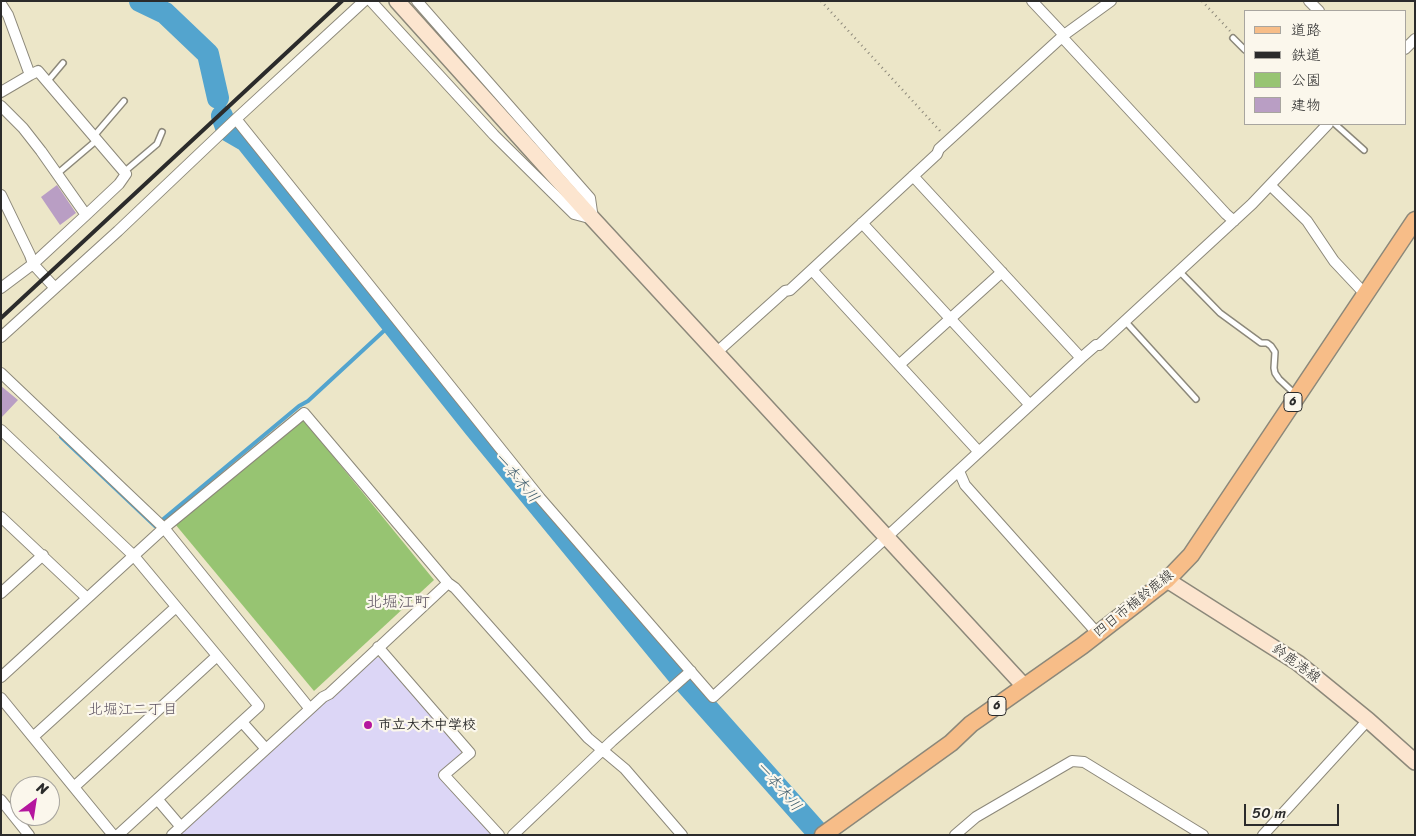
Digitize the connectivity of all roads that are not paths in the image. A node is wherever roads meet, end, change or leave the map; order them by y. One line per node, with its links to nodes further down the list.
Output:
1 (364, 1): 21 (street)
2 (371, 1): 33 (street)
3 (397, 1): 33 (street)
4 (418, 1): 33 (street)
5 (1032, 1): 10 (street)
6 (1111, 1): 10 (street)
7 (1309, 1): 9 (street)
8 (1, 4): 16 (street)
9 (1318, 10)
10 (1063, 36): 29 (street); 34 (street)
11 (1233, 38): 14 (lane)
12 (1415, 39): 13 (street)
13 (1406, 48)
14 (1244, 49)
15 (63, 63): 17 (lane)
16 (30, 75): 17 (street); 18 (street)
17 (47, 82): 25 (street)
18 (1, 92)
19 (124, 101): 25 (lane)
20 (1, 106): 28 (street)
21 (236, 119): 42 (street); 70 (street)
22 (1327, 125): 30 (street)
23 (1336, 125): 26 (lane)
24 (162, 132): 27 (lane)
25 (96, 138): 27 (street); 28 (lane)
26 (1364, 150)
27 (124, 172): 32 (street)
28 (57, 174): 32 (street)
29 (913, 176): 36 (street); 40 (street)
30 (1271, 186): 34 (street); 43 (street)
31 (1, 195): 37 (street)
32 (86, 215): 37 (street)
33 (593, 218): 47 (street)
34 (1234, 220): 39 (street)
35 (1415, 220): 43 (main road, 四日市楠鈴鹿線 / 6)
36 (862, 223): 38 (street); 44 (street)
37 (32, 264): 41 (street); 42 (street)
38 (812, 270): 47 (street); 49 (street)
39 (1179, 271): 45 (street); 51 (lane)
40 (1002, 272): 44 (street); 48 (street)
41 (1, 288)
42 (55, 288): 46 (street)
43 (1365, 294): 51 (main road, 四日市楠鈴鹿線 / 6)
44 (950, 318): 49 (street); 53 (street)
45 (1125, 321): 48 (street); 52 (lane)
46 (1, 337)
47 (717, 352): 59 (street)
48 (1081, 358): 53 (street)
49 (899, 365): 55 (street)
50 (1, 373): 58 (street)
51 (1297, 396): 62 (main road, 四日市楠鈴鹿線 / 6)
52 (1196, 400)
53 (1030, 405): 55 (street)
54 (1, 430): 61 (street)
55 (979, 452): 56 (street)
56 (959, 472): 59 (street); 67 (street)
57 (1, 517): 60 (street)
58 (160, 525): 61 (street); 63 (street); 74 (street)
59 (888, 538): 70 (street); 72 (street)
60 (43, 555): 64 (street); 65 (street)
61 (134, 556): 65 (street); 66 (street)
62 (1167, 580): 67 (main road, 四日市楠鈴鹿線 / 6); 75 (street, 鈴鹿港線)
63 (448, 583): 68 (street); 79 (street)
64 (1, 593)
65 (88, 598): 71 (street)
66 (176, 607): 69 (street); 77 (street)
67 (1098, 634): 72 (main road, 四日市楠鈴鹿線 / 6)
68 (378, 648): 74 (street); 90 (street)
69 (218, 656): 76 (street); 81 (street)
70 (691, 672): 79 (street)
71 (1, 677)
72 (1024, 686): 85 (main road, 四日市楠鈴鹿線 / 6)
73 (1, 698): 77 (street)
74 (310, 709): 78 (street)
75 (1368, 720): 80 (street, 鈴鹿港線); 95 (street)
76 (242, 722): 78 (street); 83 (street)
77 (33, 737): 81 (street)
78 (266, 749): 84 (street)
79 (604, 750): 91 (street); 92 (street)
80 (1415, 762)
81 (74, 787): 87 (street)
82 (1, 800): 86 (street)
83 (158, 800): 84 (street); 88 (street)
84 (181, 827): 89 (street)
85 (825, 833)
86 (29, 835)
87 (113, 835)
88 (118, 835)
89 (172, 835)
90 (499, 835)
91 (513, 835)
92 (682, 835)
93 (955, 835): 94 (street)
94 (1203, 835)
95 (1263, 835)

